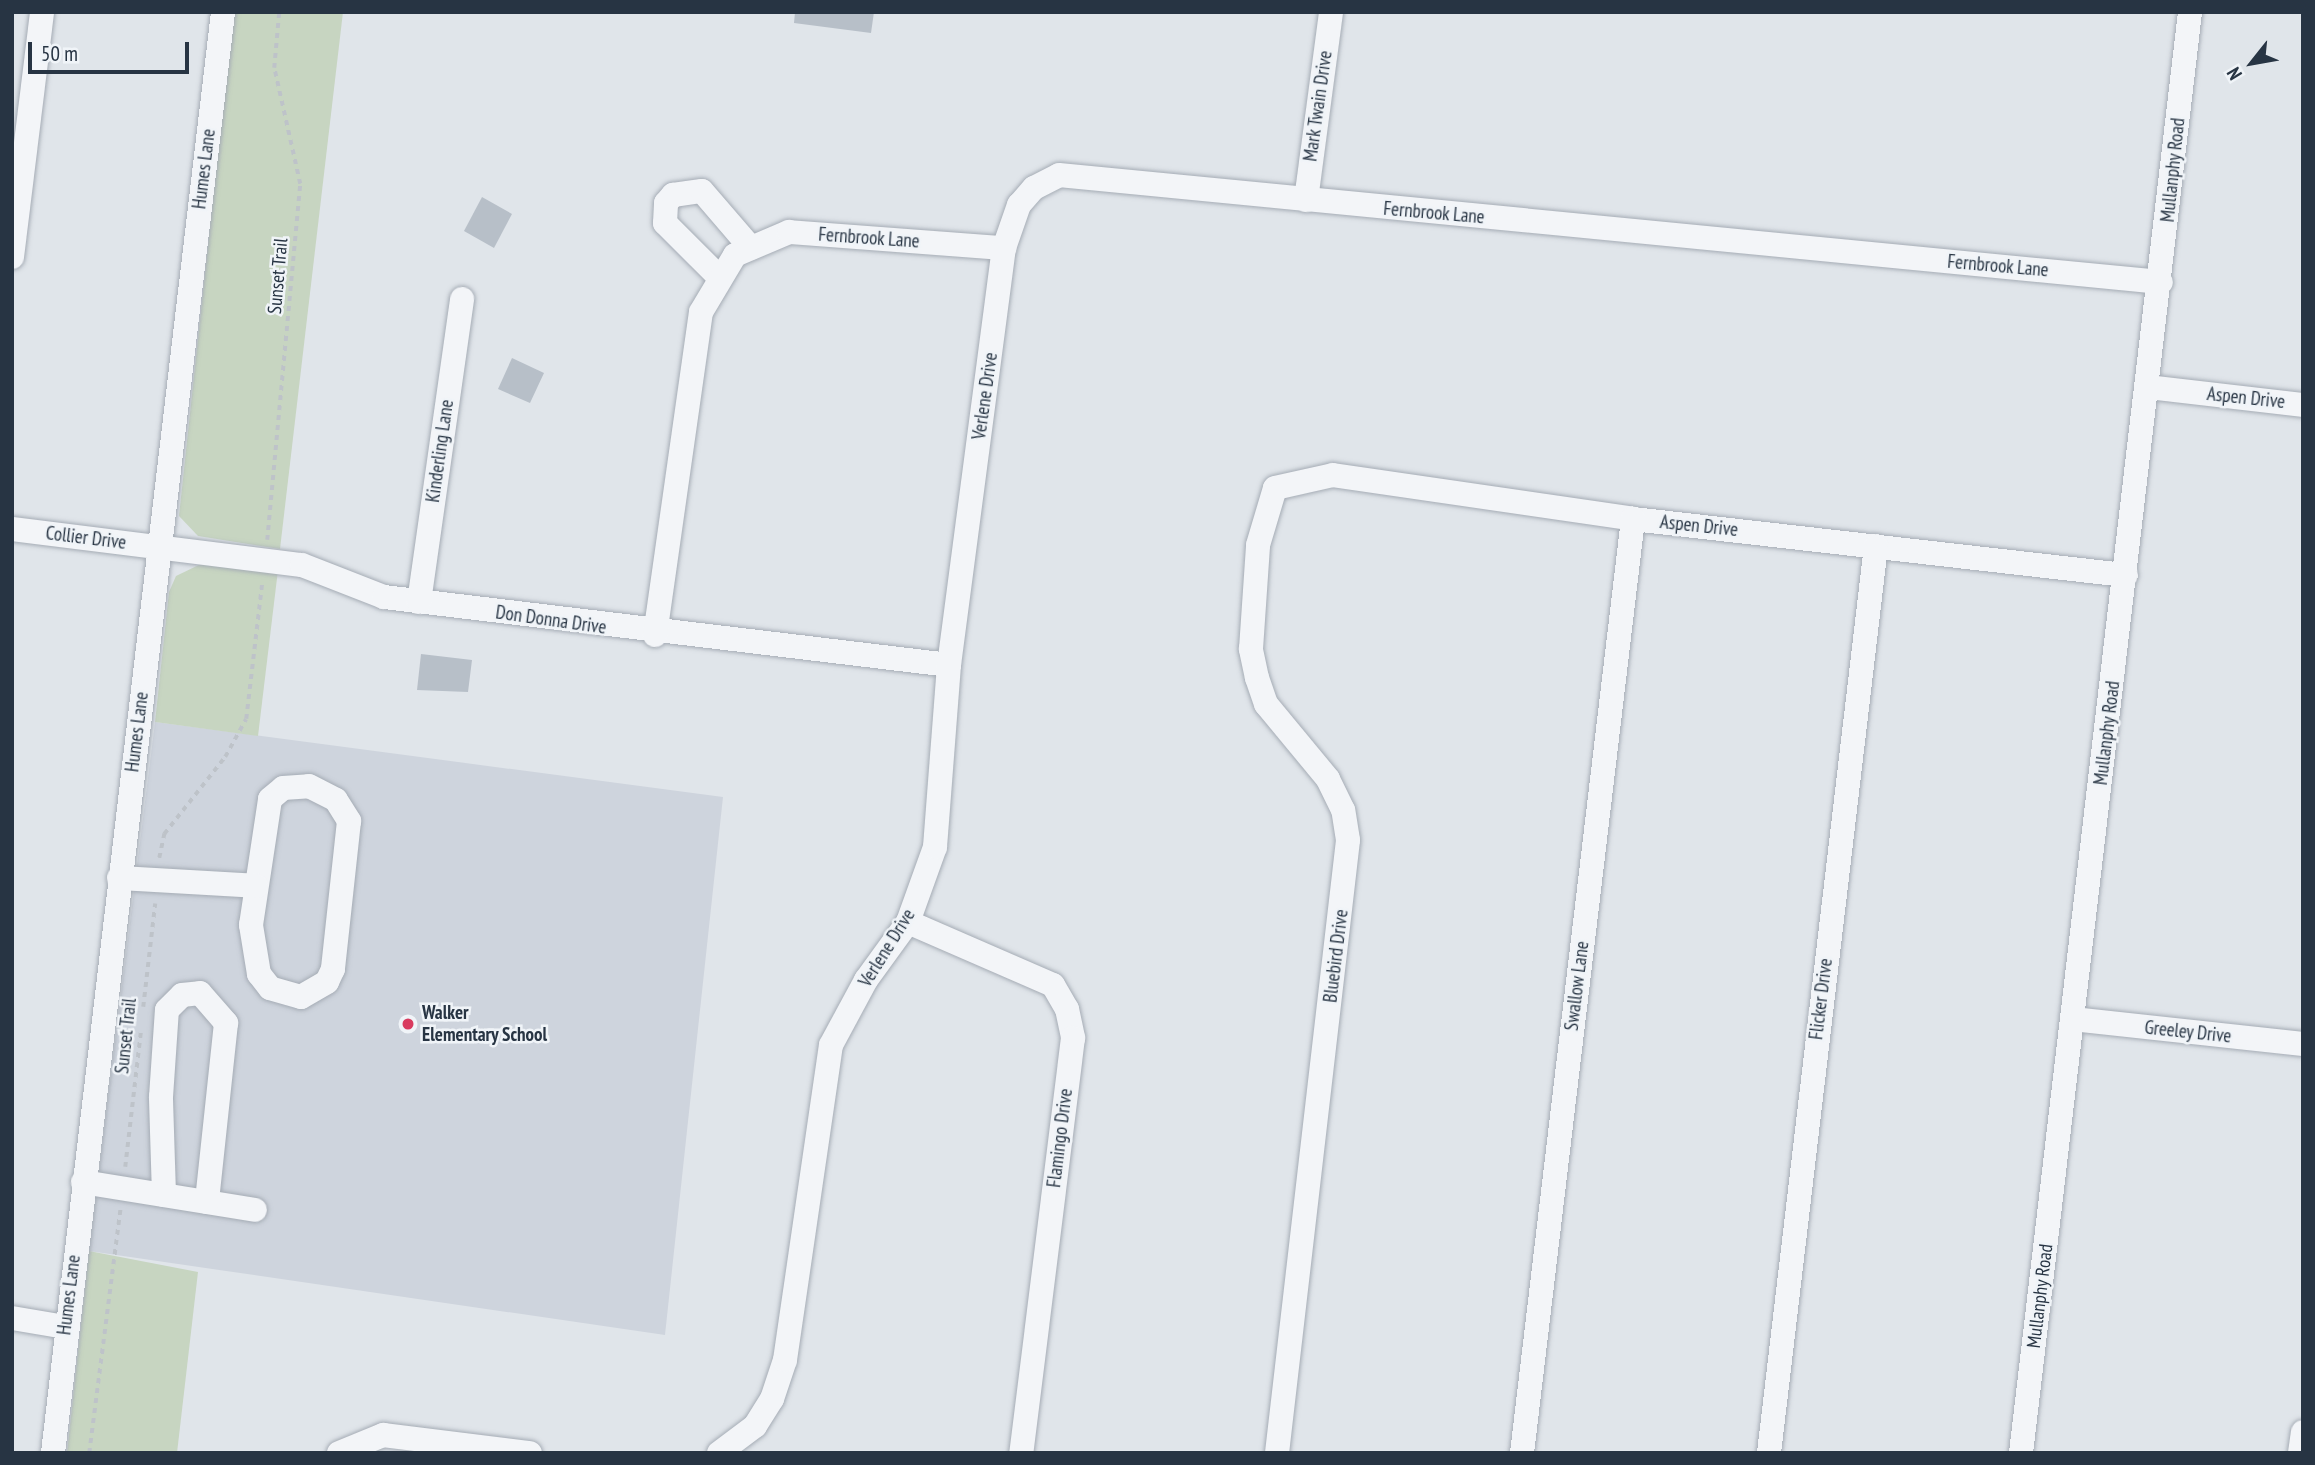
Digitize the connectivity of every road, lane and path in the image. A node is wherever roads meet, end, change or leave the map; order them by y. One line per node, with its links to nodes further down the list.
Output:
1 (43, 12): 9 (street)
2 (223, 12): 19 (street, Humes Lane)
3 (279, 12): 18 (path, Sunset Trail)
4 (1331, 12): 6 (street, Mark Twain Drive)
5 (2190, 12): 11 (street, Mullanphy Road)
6 (1306, 201): 8 (street, Fernbrook Lane); 11 (street, Fernbrook Lane)
7 (751, 248): 8 (street, Fernbrook Lane); 10 (street, Fernbrook Lane); 10 (street)
8 (1004, 248): 25 (street, Verlene Drive)
9 (12, 257)
10 (718, 276): 24 (street, Fernbrook Lane)
11 (2161, 282): 13 (street, Mullanphy Road)
12 (462, 299): 23 (street, Kinderling Lane)
13 (2148, 387): 14 (street, Aspen Drive); 22 (street, Mullanphy Road)
14 (2303, 405)
15 (1275, 488): 16 (street, Aspen Drive); 50 (street, Bluebird Drive)
16 (1633, 519): 20 (street, Aspen Drive); 51 (street, Swallow Lane)
17 (12, 529): 19 (street, Collier Drive)
18 (267, 545)
19 (159, 546): 23 (street, Don Donna Drive); 27 (street, Humes Lane)
20 (1876, 546): 22 (street, Aspen Drive); 52 (street, Flicker Drive)
21 (264, 573): 26 (path)
22 (2126, 575): 32 (street, Mullanphy Road)
23 (419, 602): 24 (street, Don Donna Drive)
24 (655, 635): 25 (street, Don Donna Drive)
25 (949, 666): 30 (street, Verlene Drive)
26 (160, 849)
27 (119, 878): 28 (street); 36 (street, Humes Lane)
28 (256, 886): 28 (street)
29 (155, 903): 31 (path, Sunset Trail)
30 (908, 922): 48 (street, Verlene Drive); 49 (street, Flamingo Drive)
31 (143, 1011)
32 (2073, 1019): 34 (street, Greeley Drive); 53 (street, Mullanphy Road)
33 (141, 1024): 35 (path, Sunset Trail)
34 (2303, 1044)
35 (124, 1173)
36 (83, 1182): 37 (street); 42 (street, Humes Lane)
37 (164, 1195): 39 (street); 39 (street)
38 (121, 1202): 45 (path)
39 (207, 1202): 40 (street)
40 (255, 1210)
41 (12, 1318): 42 (street)
42 (65, 1327): 44 (street, Humes Lane)
43 (2303, 1432): 54 (street)
44 (53, 1453)
45 (89, 1453)
46 (339, 1453): 47 (street)
47 (530, 1453)
48 (719, 1453)
49 (1021, 1453)
50 (1277, 1453)
51 (1522, 1453)
52 (1769, 1453)
53 (2021, 1453)
54 (2300, 1453)

